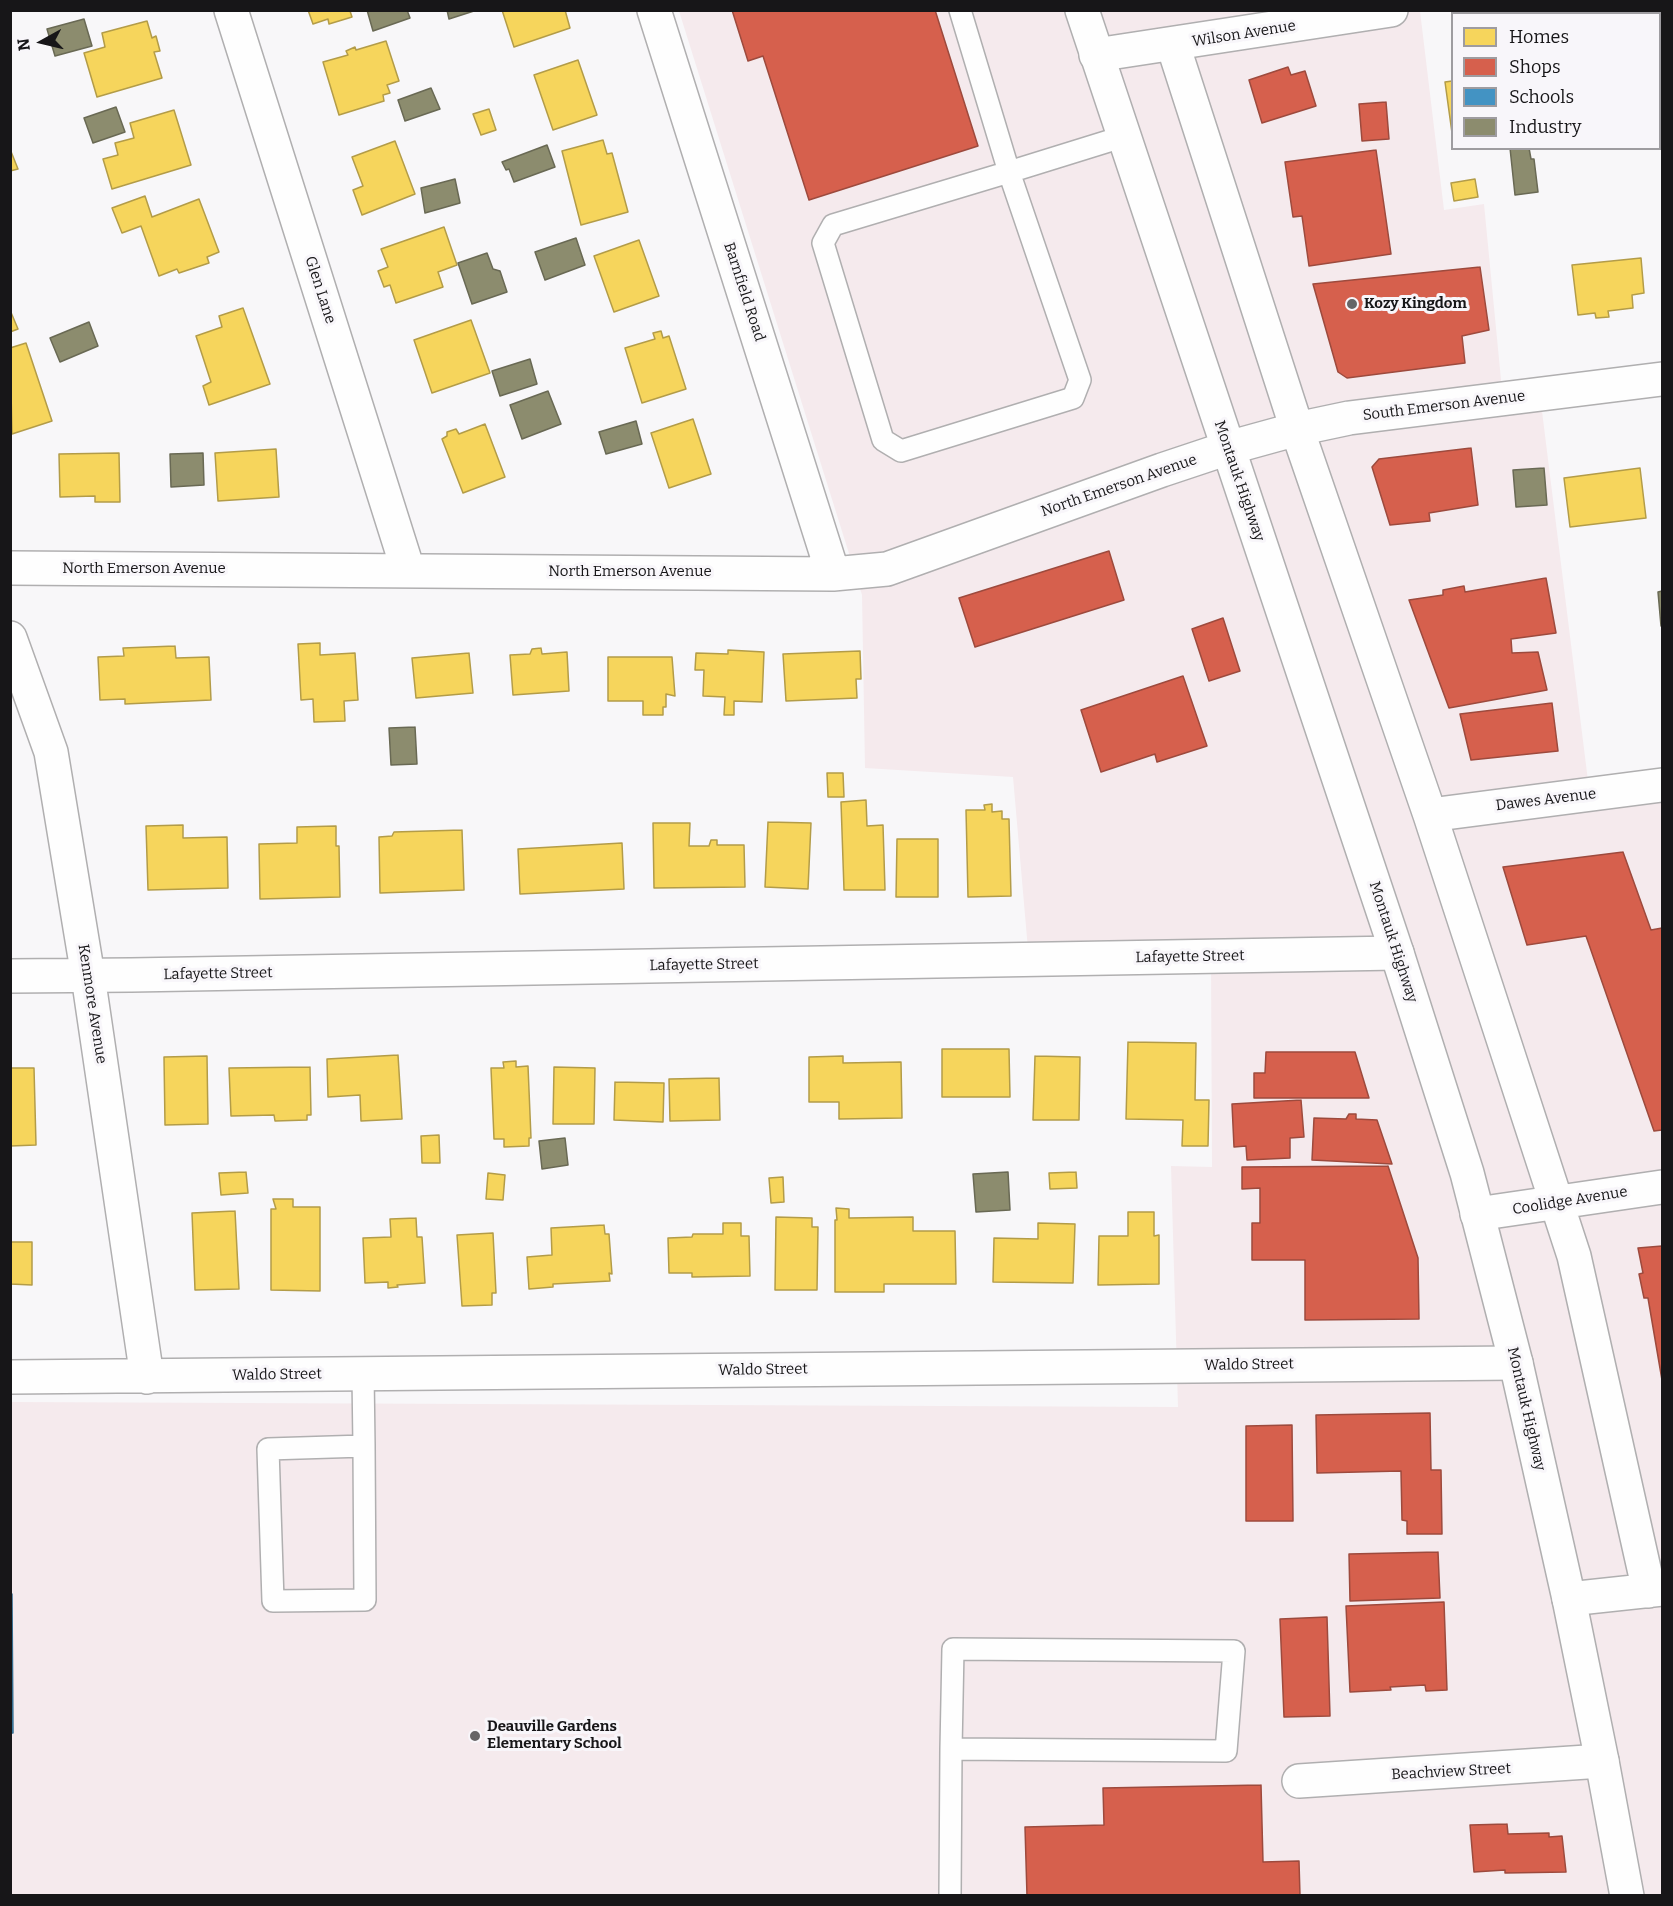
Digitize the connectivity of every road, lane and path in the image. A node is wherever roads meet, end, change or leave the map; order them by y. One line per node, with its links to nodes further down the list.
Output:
1 (231, 10): 14 (street, Glen Lane)
2 (654, 10): 15 (street, Barnfield Road)
3 (960, 10): 9 (lane)
4 (1082, 10): 7 (street, Montauk Highway)
5 (1391, 10): 6 (street, Wilson Avenue)
6 (1173, 45): 7 (street, Wilson Avenue); 11 (street)
7 (1096, 55): 8 (street, Montauk Highway)
8 (1125, 136): 9 (lane); 12 (street, Montauk Highway)
9 (1009, 172): 9 (lane)
10 (1662, 379): 11 (street, South Emerson Avenue)
11 (1297, 429): 12 (street, South Emerson Avenue); 18 (street)
12 (1228, 448): 15 (street, North Emerson Avenue); 19 (street, Montauk Highway)
13 (10, 568): 14 (street, North Emerson Avenue)
14 (408, 570): 15 (street, North Emerson Avenue)
15 (833, 573)
16 (10, 638): 21 (street, Kenmore Avenue)
17 (1662, 785): 18 (street, Dawes Avenue)
18 (1431, 815): 23 (street)
19 (1397, 953): 21 (street, Lafayette Street); 24 (street, Montauk Highway)
20 (10, 976): 21 (street, Lafayette Street)
21 (88, 976): 28 (street, Kenmore Avenue)
22 (1662, 1187): 23 (street, Coolidge Avenue)
23 (1556, 1203): 24 (street, Coolidge Avenue); 30 (street)
24 (1477, 1214): 25 (street, Montauk Highway)
25 (1516, 1363): 26 (street, Waldo Street); 31 (street, Montauk Highway)
26 (363, 1374): 28 (street, Waldo Street); 29 (lane)
27 (10, 1377): 28 (street, Waldo Street)
28 (147, 1377)
29 (364, 1446): 29 (lane)
30 (1655, 1590): 31 (street)
31 (1569, 1599): 33 (street, Montauk Highway)
32 (951, 1749): 32 (lane); 35 (lane)
33 (1602, 1761): 34 (street, Beachview Street); 36 (street, Montauk Highway)
34 (1299, 1781)
35 (950, 1896)
36 (1627, 1896)

